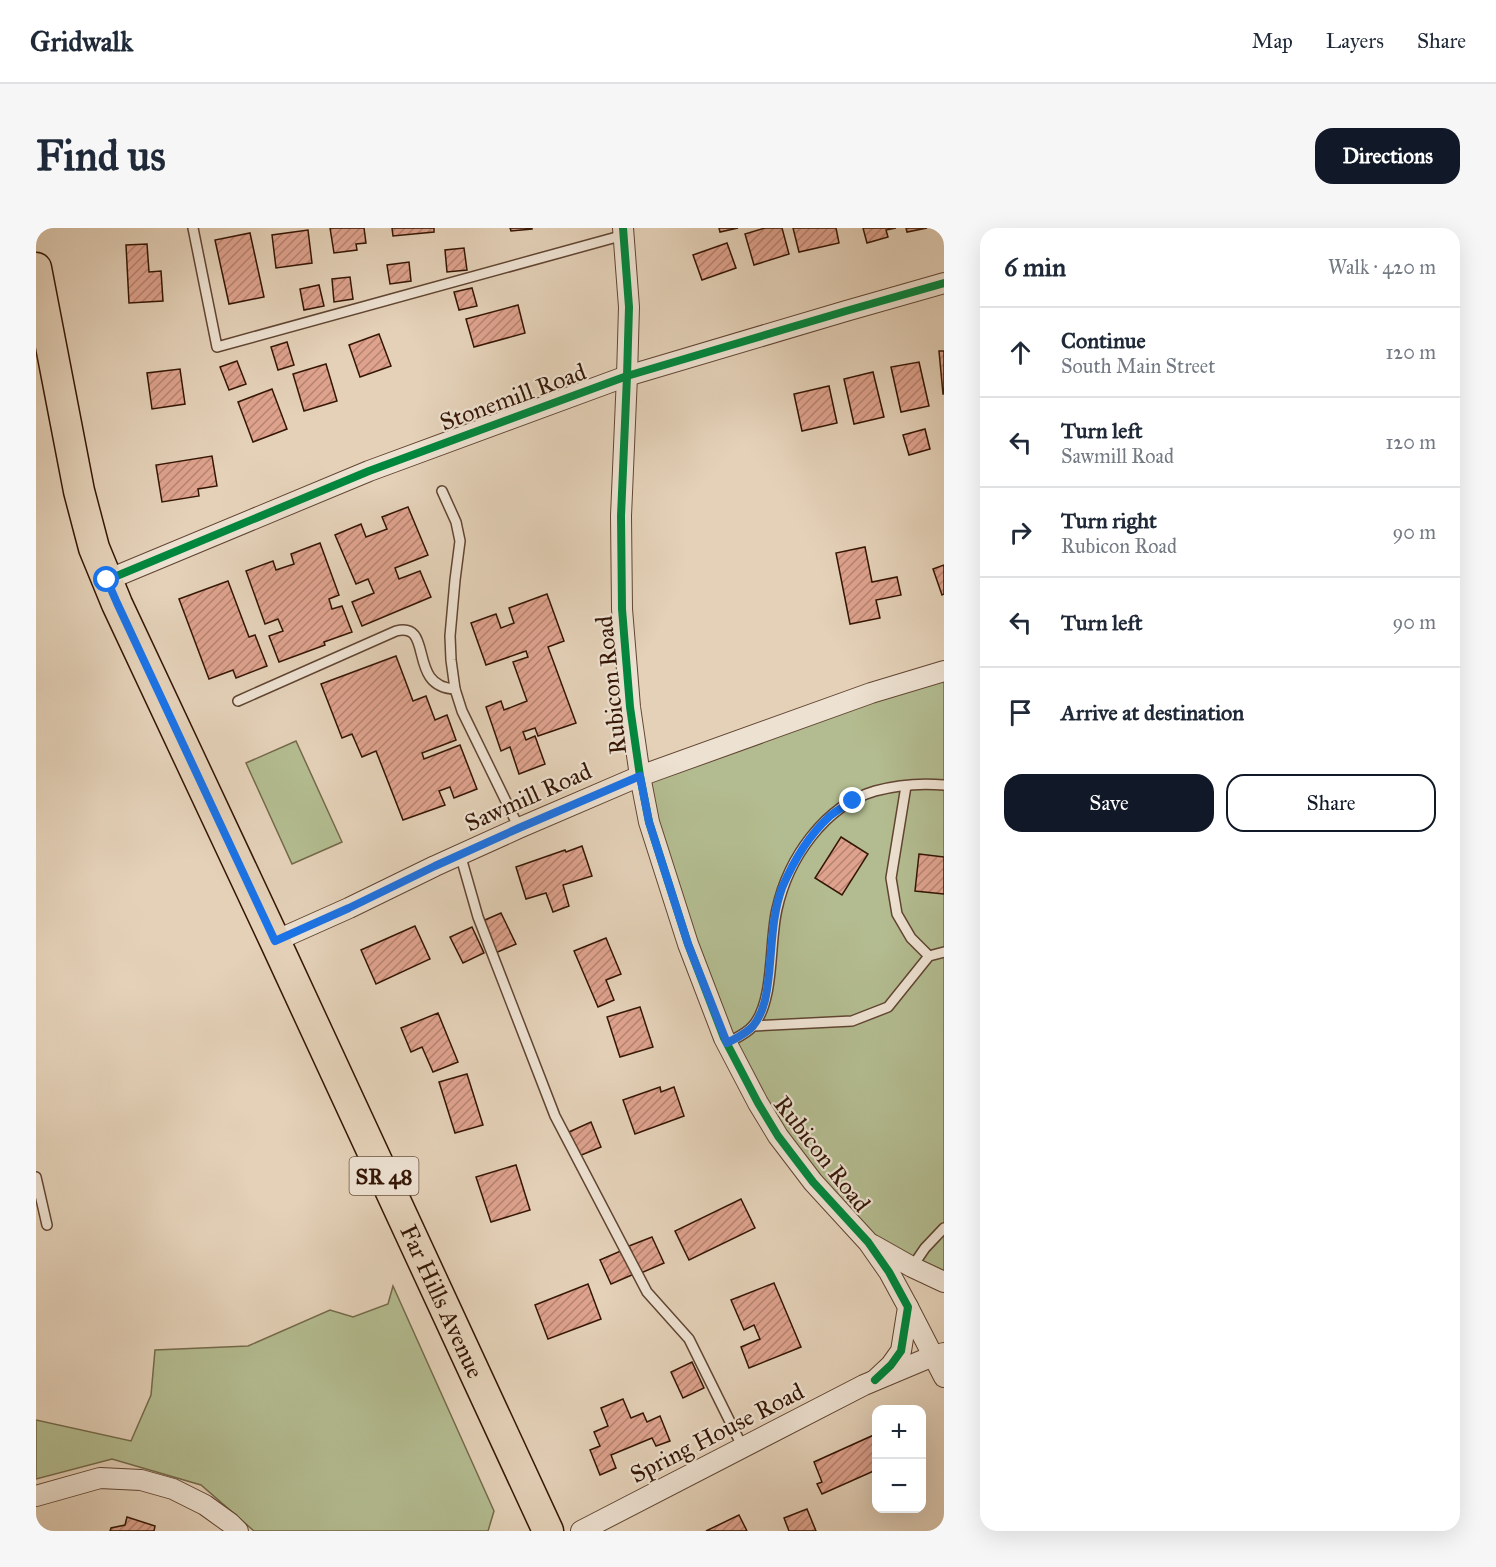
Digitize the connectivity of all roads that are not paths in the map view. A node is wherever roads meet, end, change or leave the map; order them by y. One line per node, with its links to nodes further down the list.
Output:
1 (193, 228): 2 (lane)
2 (623, 231): 5 (street, Rubicon Road)
3 (36, 268): 7 (main road, SR 48)
4 (944, 284): 5 (street, Stonemill Road)
5 (627, 376): 7 (street, Stonemill Road); 11 (street, Rubicon Road)
6 (442, 491): 9 (lane)
7 (107, 580): 16 (main road, SR 48)
8 (944, 671): 11 (street, Sawmill Road)
9 (456, 689): 10 (lane); 14 (lane)
10 (238, 701)
11 (640, 776): 14 (street, Sawmill Road); 20 (street, Rubicon Road)
12 (944, 785): 13 (lane)
13 (906, 786): 18 (lane); 19 (lane)
14 (519, 828): 15 (street, Sawmill Road)
15 (460, 854): 16 (street, Sawmill Road); 31 (lane)
16 (275, 941): 34 (main road, Far Hills Avenue / SR 48)
17 (944, 952): 18 (lane)
18 (929, 956): 19 (lane)
19 (753, 1026): 20 (lane)
20 (727, 1043): 24 (street, Rubicon Road)
21 (36, 1177): 22 (lane)
22 (47, 1225)
23 (944, 1228): 25 (lane)
24 (868, 1242): 25 (street, Rubicon Road); 27 (street, Rubicon Road)
25 (912, 1267): 26 (street, Rubicon Road)
26 (944, 1282)
27 (908, 1307): 28 (street, Rubicon Road); 30 (street)
28 (938, 1355): 29 (street, Rubicon Road); 30 (street)
29 (944, 1377)
30 (875, 1380): 31 (street, Spring House Road)
31 (743, 1448): 35 (street, Spring House Road)
32 (36, 1496): 33 (street)
33 (232, 1528)
34 (548, 1531)
35 (581, 1531)

